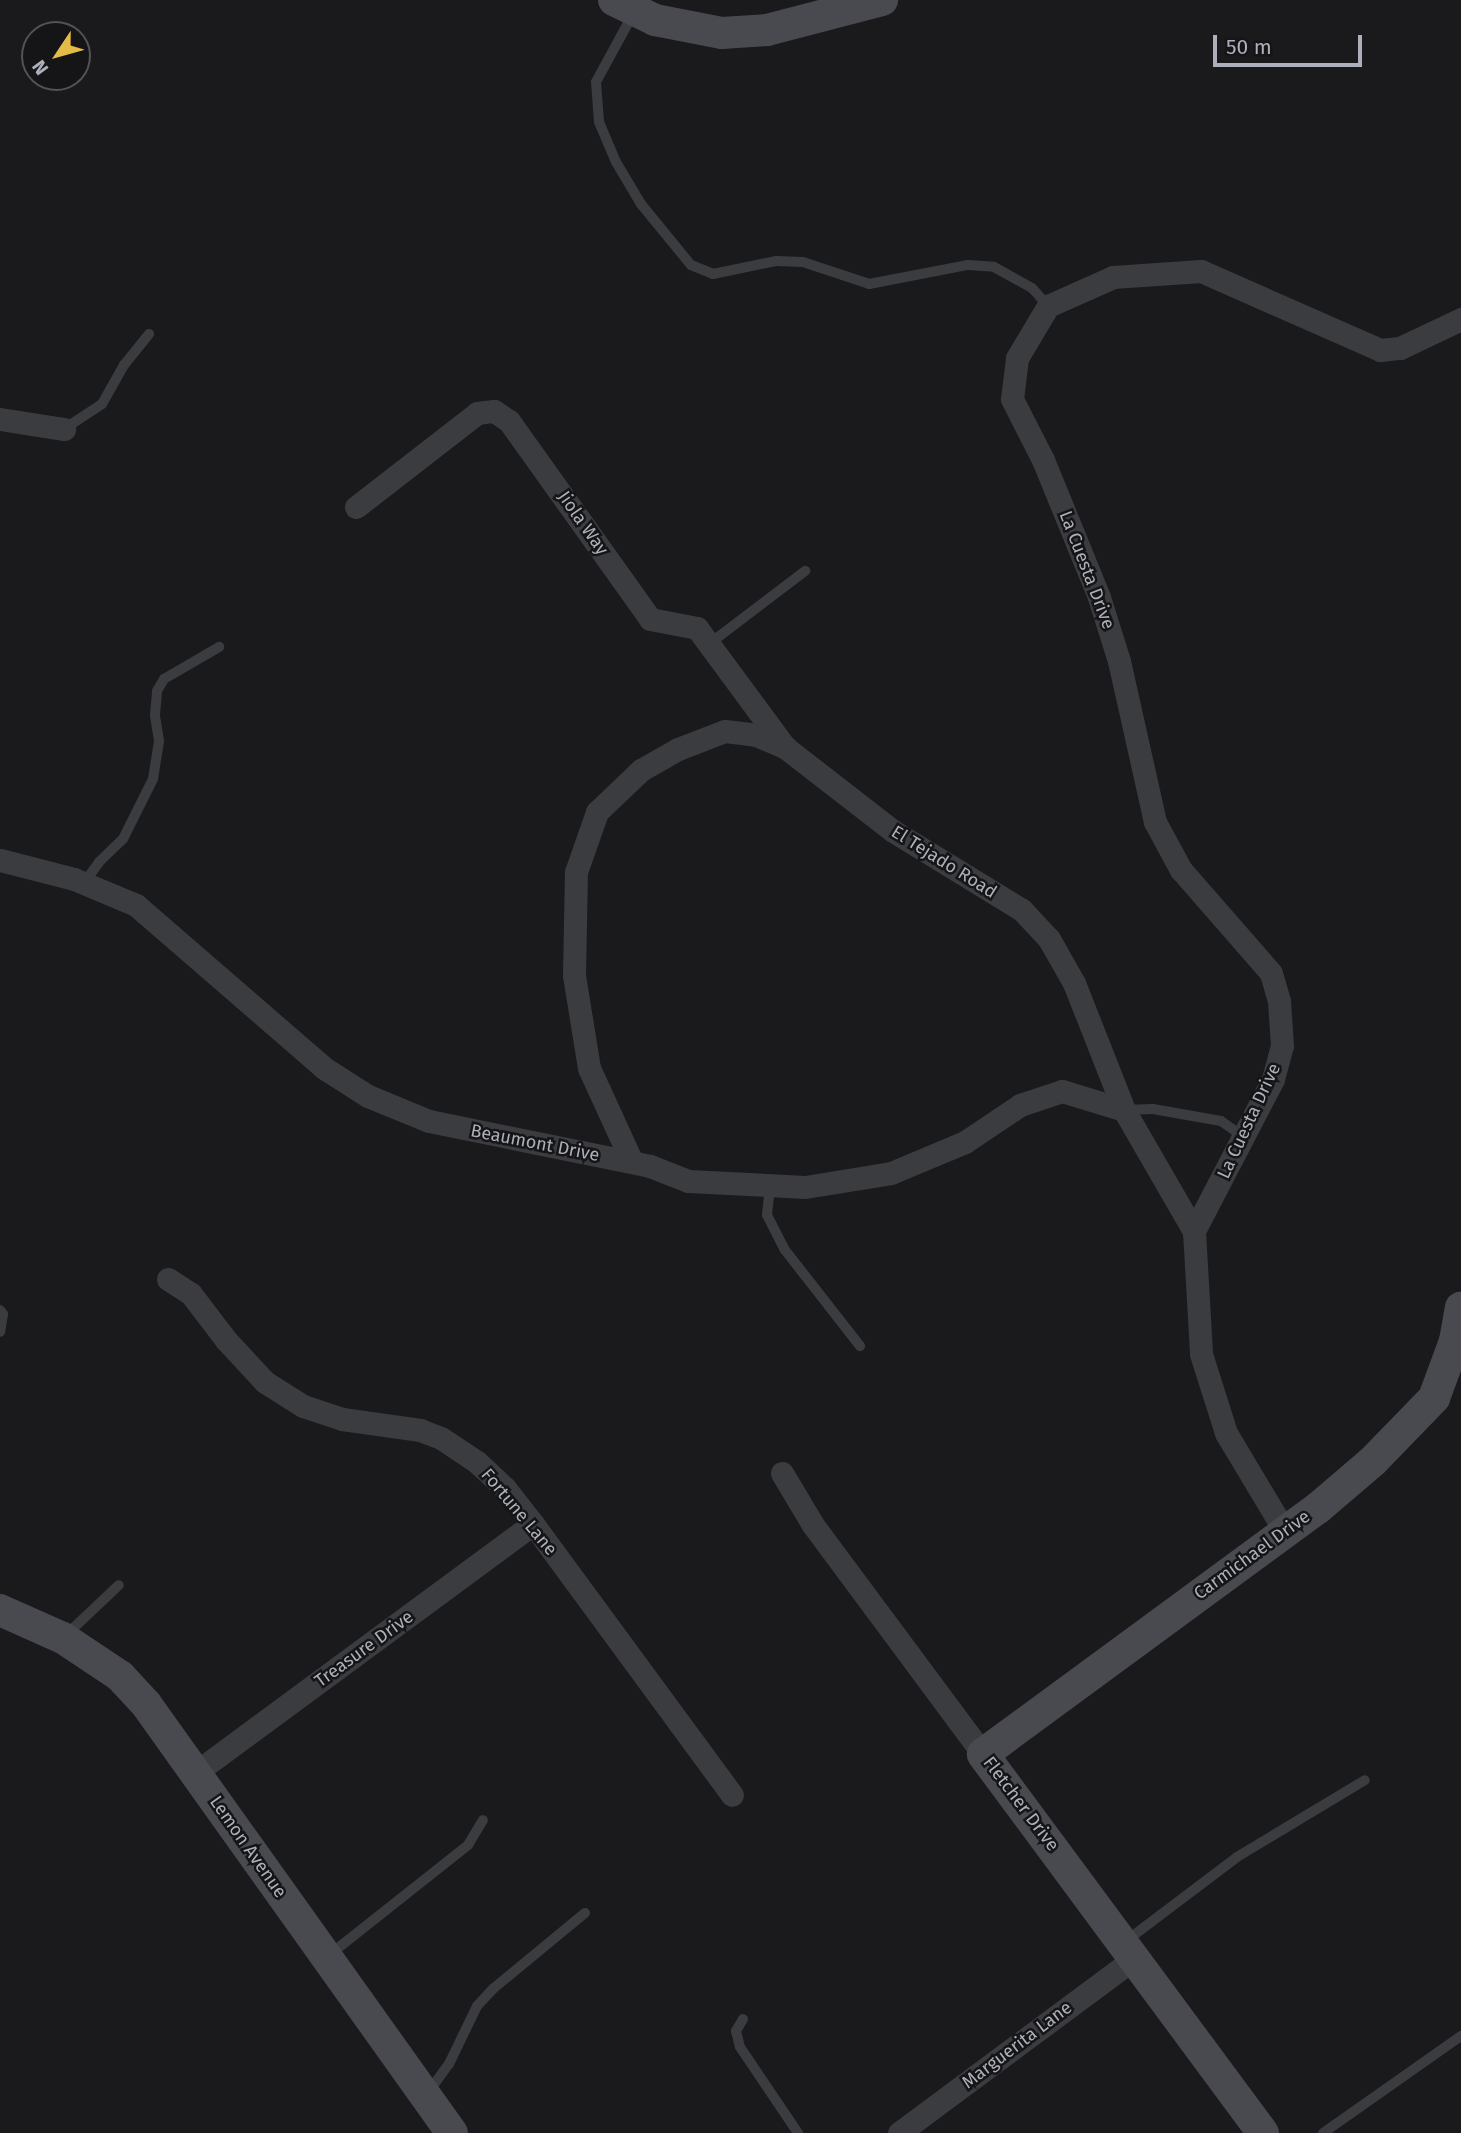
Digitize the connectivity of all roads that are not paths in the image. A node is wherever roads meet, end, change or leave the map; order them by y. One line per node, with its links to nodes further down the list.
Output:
1 (882, 0): 2 (street)
2 (624, 6): 3 (lane)
3 (1048, 306): 4 (street); 16 (street, La Cuesta Drive)
4 (1461, 319)
5 (149, 334): 7 (lane)
6 (0, 419): 7 (street)
7 (64, 429)
8 (356, 508): 10 (street, Jiola Way)
9 (805, 570): 10 (lane)
10 (709, 644): 12 (street, Jiola Way)
11 (219, 647): 14 (lane)
12 (786, 748): 15 (street, El Tejado Road); 17 (street, El Tejado Road)
13 (0, 860): 14 (street, Beaumont Drive)
14 (84, 883): 17 (street, Beaumont Drive)
15 (1124, 1110): 16 (lane); 18 (street, Beaumont Drive); 19 (street, El Tejado Road)
16 (1245, 1137): 19 (street, La Cuesta Drive)
17 (632, 1162): 18 (street, Beaumont Drive)
18 (770, 1186): 24 (lane)
19 (1194, 1231): 27 (street, El Tejado Road)
20 (168, 1279): 26 (street, Fortune Lane)
21 (1461, 1308): 27 (street, Carmichael Drive)
22 (0, 1310): 23 (lane)
23 (0, 1332)
24 (860, 1346)
25 (782, 1473): 31 (street, Fletcher Drive)
26 (533, 1524): 32 (street, Treasure Drive); 34 (street, Fortune Lane)
27 (1284, 1530): 31 (street, Carmichael Drive)
28 (119, 1585): 30 (lane)
29 (0, 1610): 30 (street, Lemon Avenue)
30 (63, 1638): 32 (street, Lemon Avenue)
31 (983, 1754): 37 (street, Fletcher Drive)
32 (195, 1773): 38 (street, Lemon Avenue)
33 (1365, 1780): 37 (lane)
34 (733, 1795)
35 (483, 1820): 38 (lane)
36 (585, 1913): 41 (lane)
37 (1129, 1950): 44 (street, Marguerita Lane); 45 (street, Fletcher Drive)
38 (326, 1958): 41 (street, Lemon Avenue)
39 (743, 2019): 43 (lane)
40 (1461, 2036): 46 (lane)
41 (425, 2096): 42 (street, Lemon Avenue)
42 (452, 2133)
43 (798, 2133)
44 (899, 2133)
45 (1264, 2133)
46 (1323, 2133)

